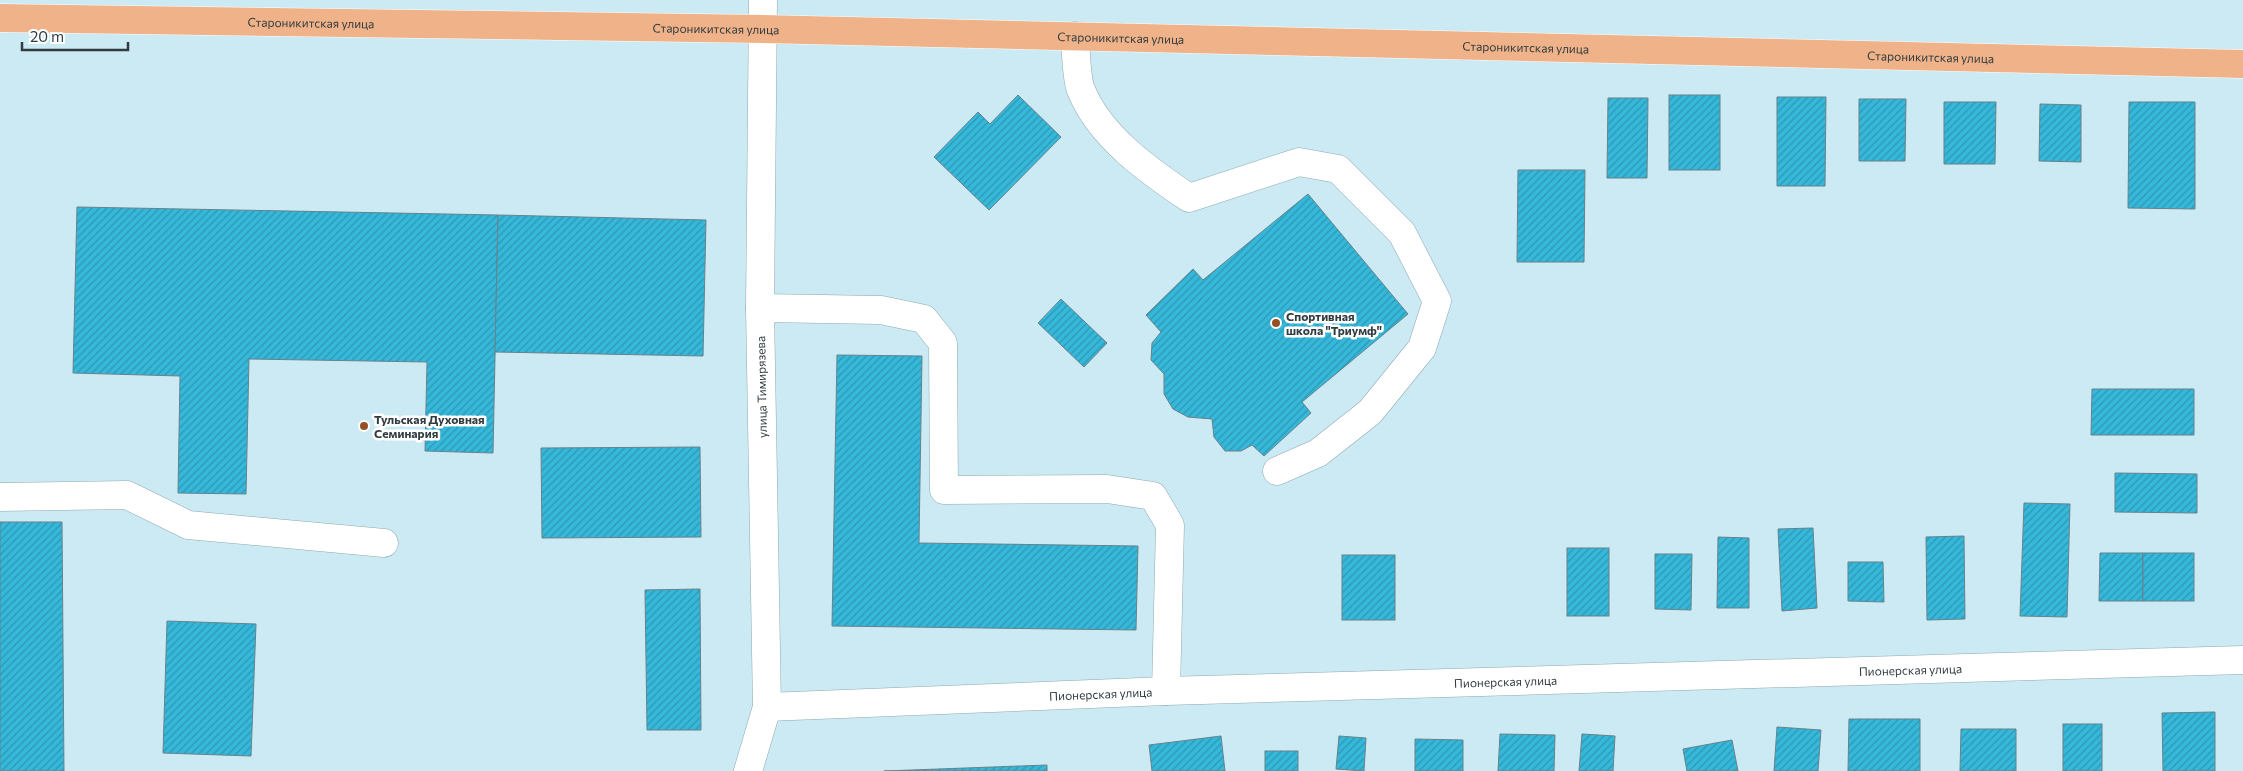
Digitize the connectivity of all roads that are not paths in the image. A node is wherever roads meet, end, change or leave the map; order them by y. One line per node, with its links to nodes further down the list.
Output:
1 (763, 0): 3 (street, улица Тимирязева)
2 (0, 18): 3 (main road, Староникитская улица)
3 (762, 29): 4 (main road, Староникитская улица); 6 (street, улица Тимирязева)
4 (1075, 36): 5 (main road, Староникитская улица); 7 (street)
5 (2243, 64)
6 (760, 308): 11 (street); 12 (street, улица Тимирязева)
7 (1277, 471)
8 (0, 498): 9 (street)
9 (384, 543)
10 (2243, 660): 11 (street, Пионерская улица)
11 (1166, 691): 12 (street, Пионерская улица)
12 (767, 708): 13 (street, улица Тимирязева)
13 (748, 771)

